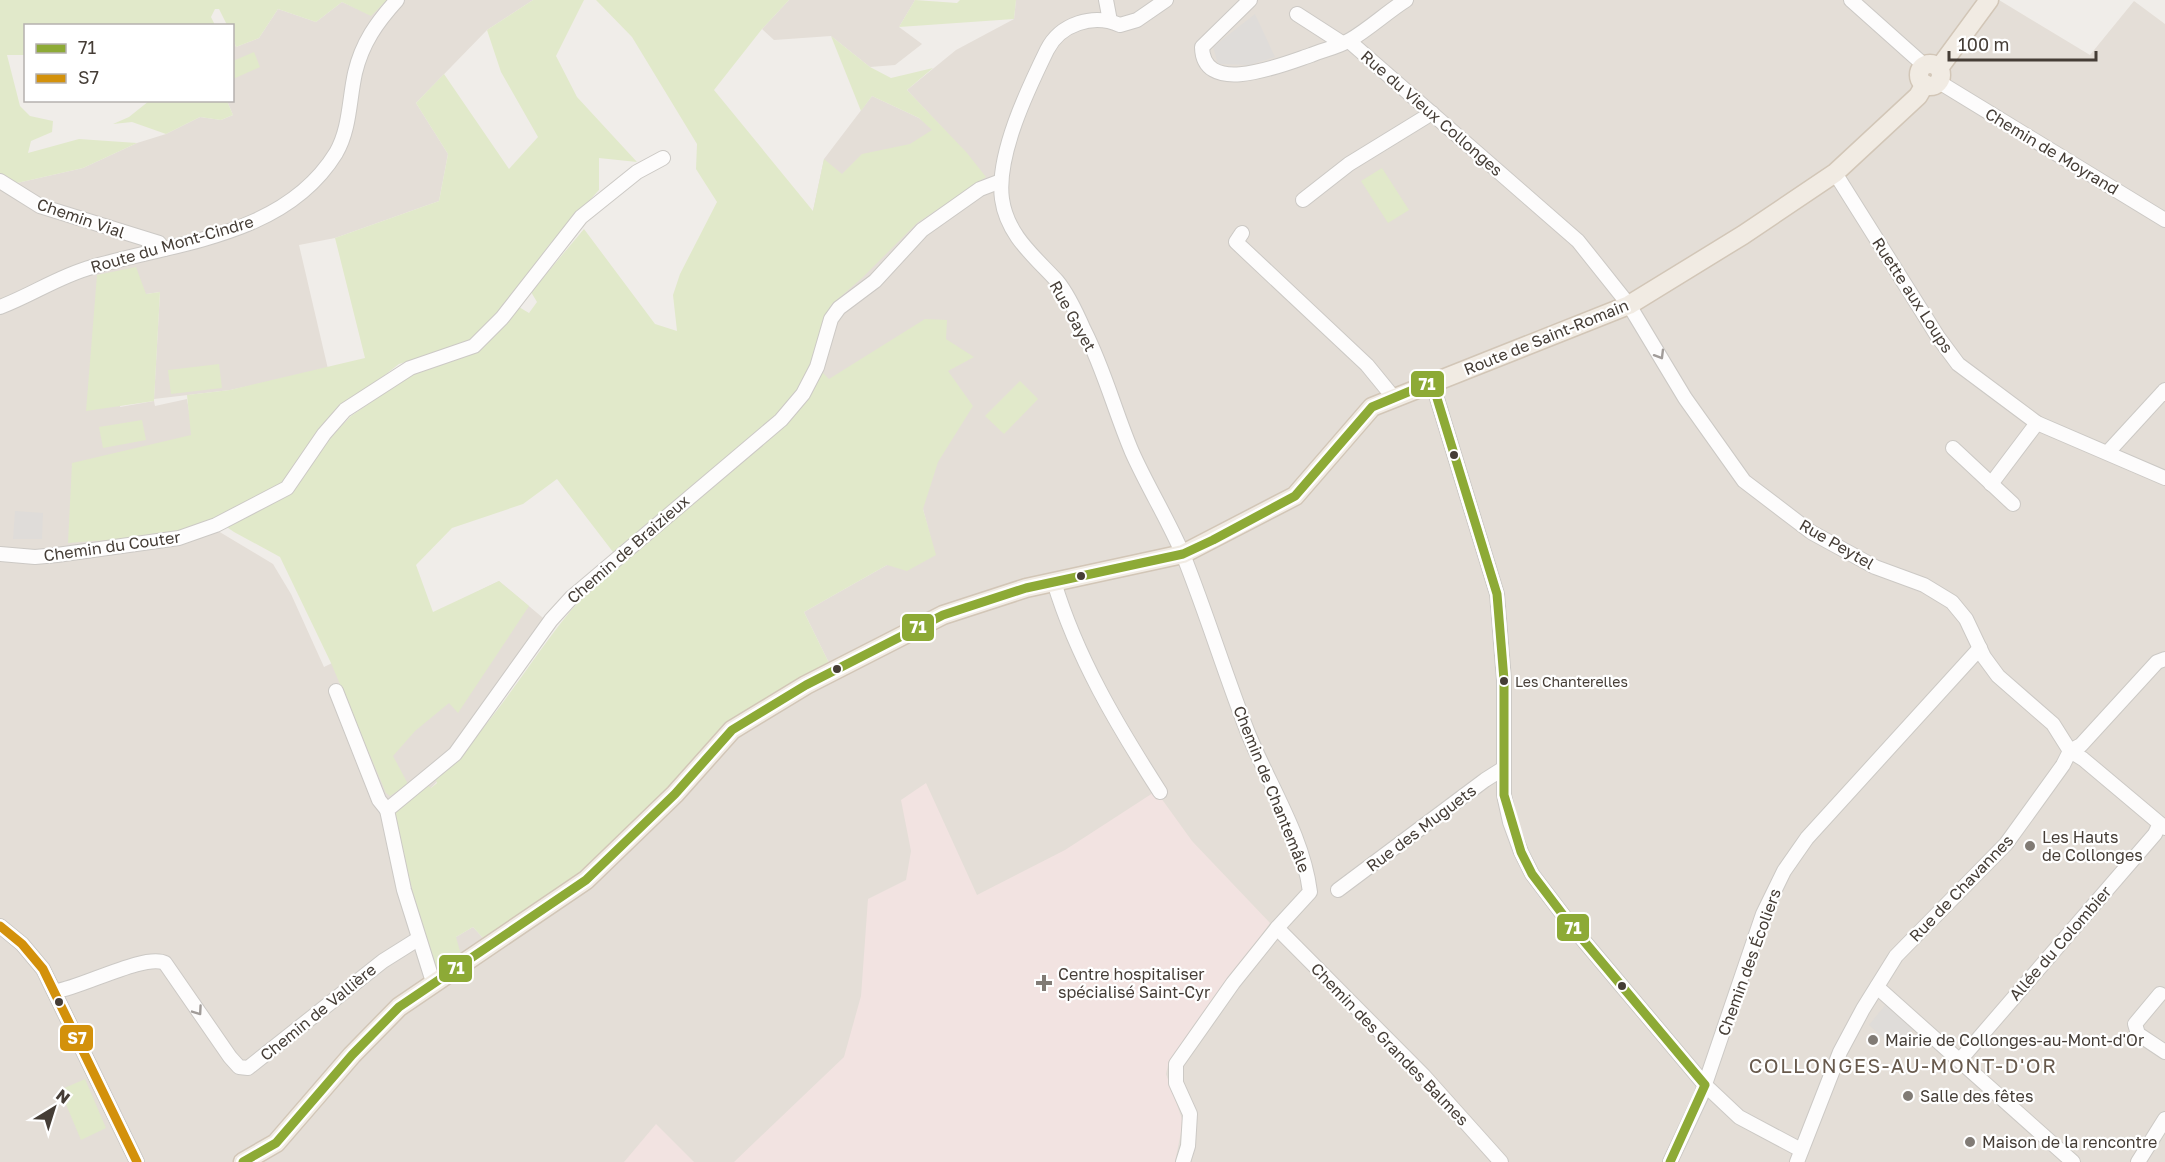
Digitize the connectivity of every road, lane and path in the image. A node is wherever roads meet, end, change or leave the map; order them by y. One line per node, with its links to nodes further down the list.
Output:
1 (398, 0): 20 (street, Route du Mont-Cindre)
2 (1106, 0): 9 (street)
3 (1166, 0): 9 (street)
4 (1250, 0): 10 (street, Rue du Vieux Collonges)
5 (1406, 0): 10 (street)
6 (1851, 0): 11 (street, Chemin de Moyrand)
7 (1989, 0): 11 (main road, Route de Saint-Romain)
8 (1297, 14): 10 (street)
9 (1110, 21): 16 (street, Rue Gayet)
10 (1345, 42): 12 (street, Rue du Vieux Collonges)
11 (1932, 75): 14 (main road, Route de Saint-Romain); 18 (street, Chemin de Moyrand)
12 (1432, 113): 17 (street); 21 (street, Rue du Vieux Collonges)
13 (663, 158): 32 (street, Chemin du Couter)
14 (1835, 173): 21 (main road, Route de Saint-Romain); 26 (street, Ruette aux Loups)
15 (0, 181): 20 (street, Chemin Vial)
16 (1001, 181): 33 (street, Rue Gayet); 41 (street, Chemin de Braizieux)
17 (1303, 200)
18 (2165, 220)
19 (1242, 233): 25 (street)
20 (164, 249): 22 (street, Route du Mont-Cindre)
21 (1629, 305): 23 (main road, Route de Saint-Romain); 35 (street, Rue Peytel, one-way to 35)
22 (0, 307)
23 (1432, 382): 25 (main road, Route de Saint-Romain); 39 (street)
24 (2165, 390): 28 (street)
25 (1394, 398): 33 (main road, Route de Saint-Romain)
26 (2037, 423): 28 (street, Ruette aux Loups); 30 (street)
27 (1953, 448): 30 (street)
28 (2109, 452): 29 (street, Ruette aux Loups)
29 (2165, 478)
30 (1991, 484): 31 (street)
31 (2013, 504)
32 (0, 554)
33 (1183, 554): 34 (main road, Route de Saint-Romain); 45 (street, Chemin de Chantemâle)
34 (1054, 582): 40 (street); 47 (main road, Route de Saint-Romain)
35 (1980, 648): 38 (street, Rue Peytel); 53 (street, Chemin des Écoliers)
36 (2165, 659): 38 (street, Rue de Chavannes)
37 (336, 691): 41 (street)
38 (2070, 752): 42 (street); 48 (street, Rue de Chavannes)
39 (1504, 768): 43 (street, Rue des Muguets); 53 (street)
40 (1160, 792)
41 (387, 810): 46 (street)
42 (2162, 827): 52 (street, Allée du Colombier)
43 (1338, 890)
44 (0, 926): 49 (street)
45 (1277, 928): 58 (street, Chemin de Chantemâle); 59 (street, Chemin des Grandes Balmes)
46 (418, 939): 47 (street); 49 (street, Chemin de Vallière, one-way to 46)
47 (432, 982): 56 (main road, Route de Saint-Romain)
48 (1877, 987): 52 (street); 55 (street, Rue de Chavannes)
49 (56, 991): 57 (street)
50 (2160, 994): 51 (street)
51 (2165, 1053)
52 (1960, 1060): 61 (street)
53 (1705, 1085): 55 (street); 60 (street, Chemin des Écoliers)
54 (2165, 1119): 62 (street)
55 (1799, 1156)
56 (252, 1161)
57 (138, 1162)
58 (1183, 1162)
59 (1501, 1162)
60 (1670, 1162)
61 (2073, 1162)
62 (2138, 1162)

